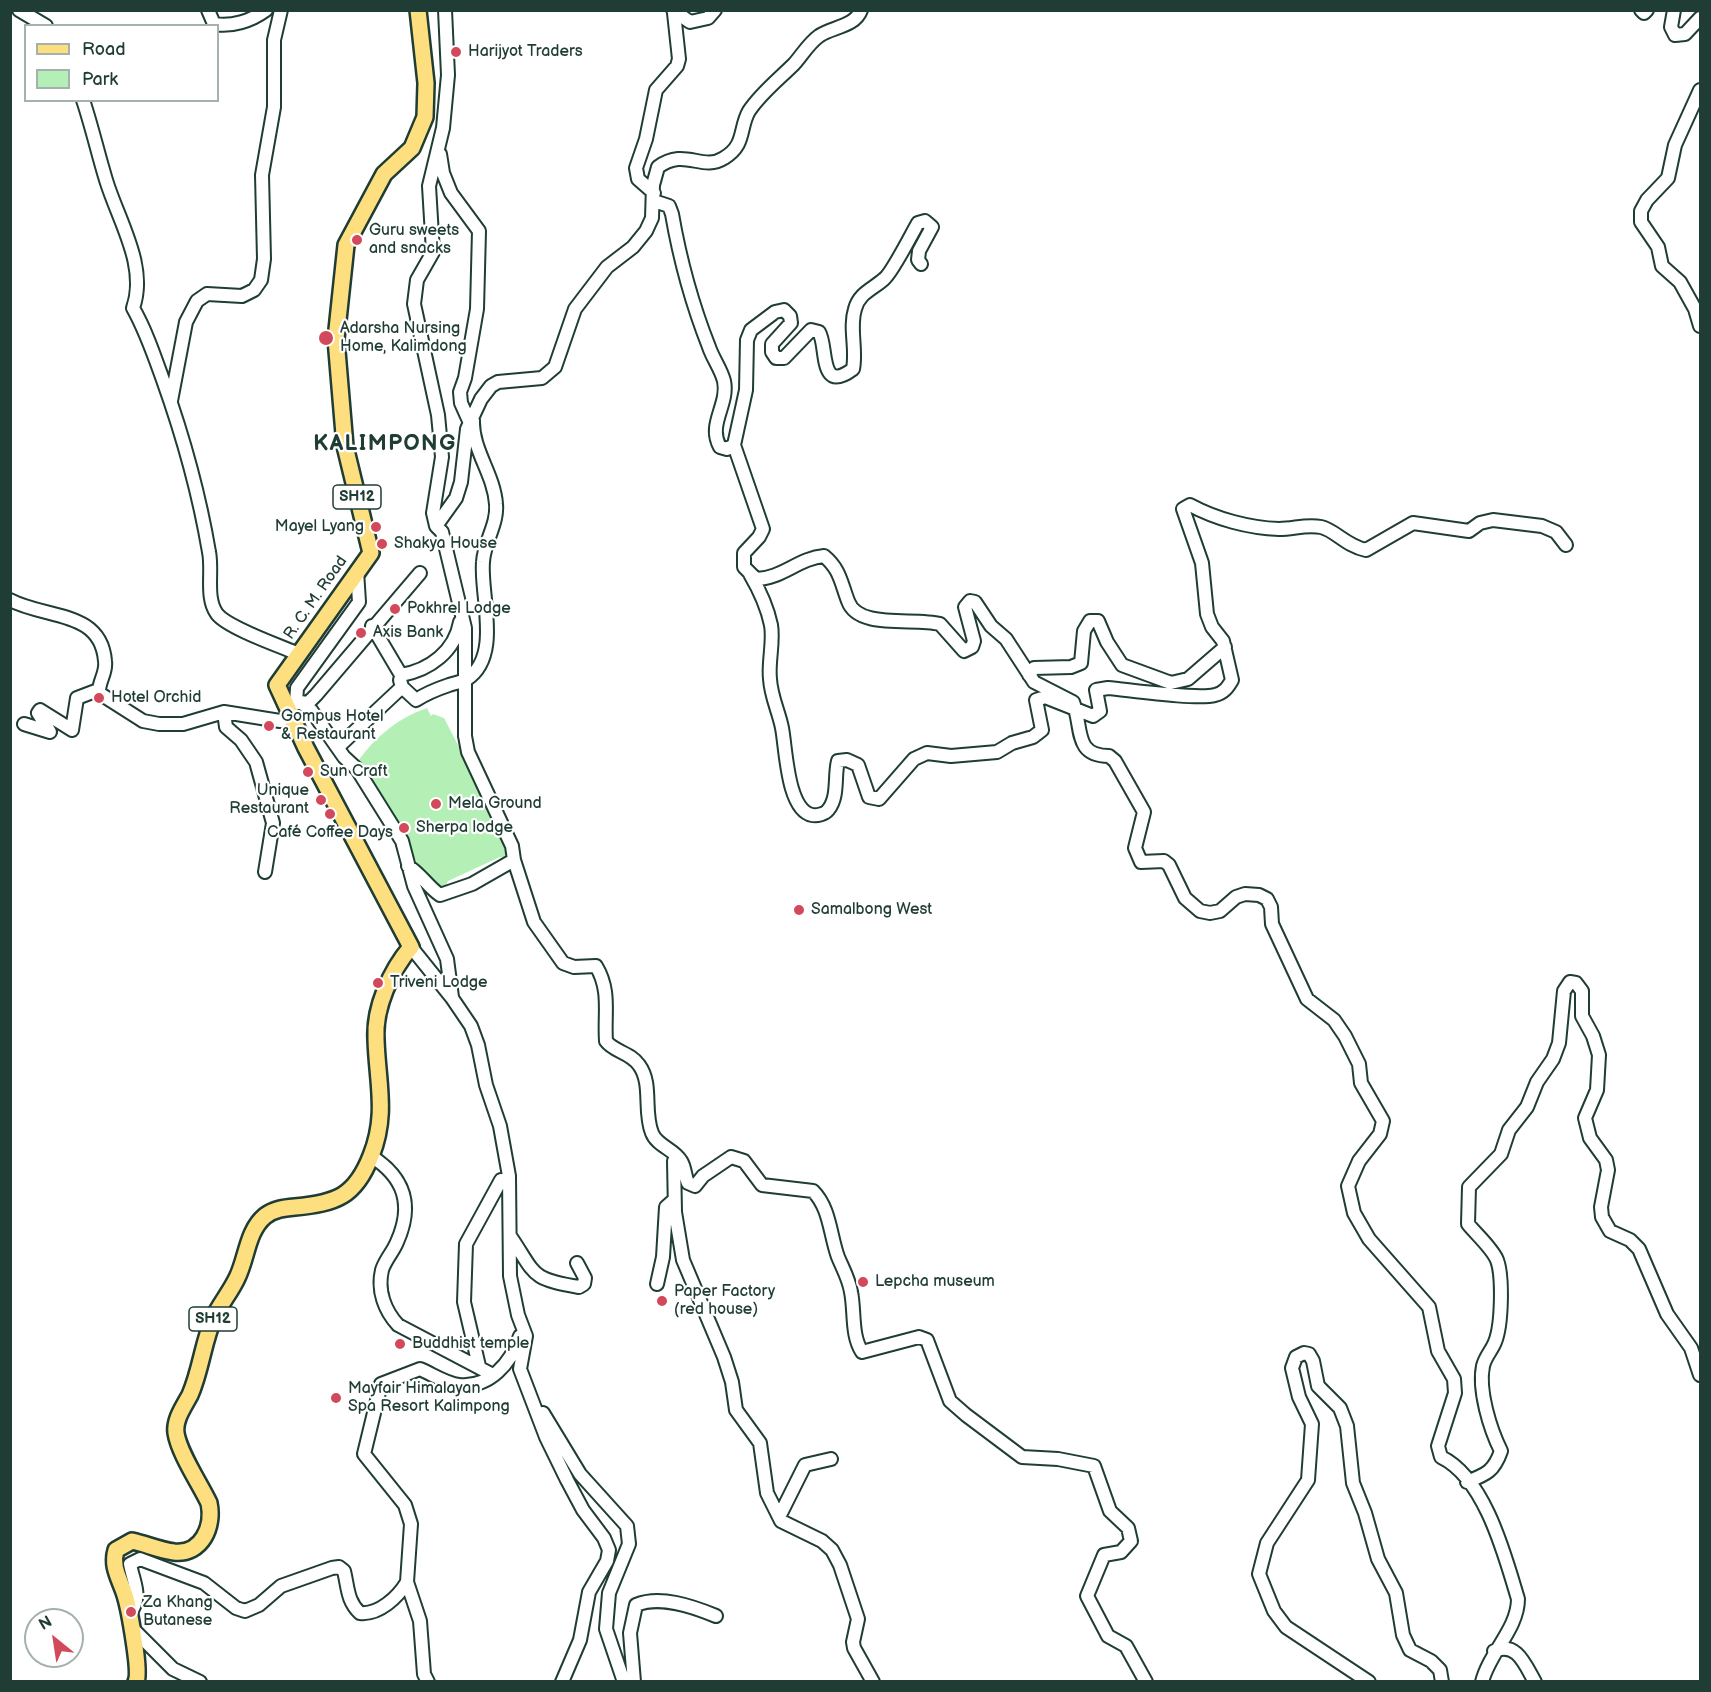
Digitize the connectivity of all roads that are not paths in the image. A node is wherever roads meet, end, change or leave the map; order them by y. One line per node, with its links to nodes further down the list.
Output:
1 (19, 10): 14 (street)
2 (208, 10): 15 (street)
3 (266, 10): 16 (street)
4 (281, 10): 23 (street)
5 (418, 10): 28 (main road, R. C. M. Road / SH12)
6 (445, 10): 19 (street)
7 (715, 10): 12 (street)
8 (861, 10): 20 (street)
9 (1641, 10): 10 (street)
10 (1647, 10)
11 (1674, 10): 13 (street)
12 (673, 12): 20 (street)
13 (1701, 18)
14 (43, 24)
15 (214, 24)
16 (219, 25)
17 (1701, 90): 22 (street)
18 (84, 102): 23 (street)
19 (440, 147): 24 (street); 26 (street)
20 (654, 197): 24 (street); 25 (street)
21 (921, 264): 25 (street)
22 (1701, 326)
23 (171, 401): 35 (street)
24 (471, 419): 26 (street); 38 (street)
25 (734, 445): 30 (street)
26 (436, 526): 32 (street)
27 (1566, 545): 34 (street)
28 (357, 571): 35 (main road, R. C. M. Road / SH12); 41 (street)
29 (420, 573): 33 (street)
30 (750, 574): 37 (street); 42 (street)
31 (10, 600): 40 (street)
32 (462, 612): 36 (street); 38 (street)
33 (372, 626): 36 (street); 41 (street)
34 (1225, 647): 37 (street); 42 (street)
35 (299, 654): 41 (main road, R. C. M. Road / SH12)
36 (398, 673): 39 (street)
37 (1029, 675): 42 (street)
38 (467, 680): 39 (street); 46 (street)
39 (402, 687): 45 (street)
40 (98, 690): 43 (street); 44 (street)
41 (294, 707): 43 (street); 45 (street); 49 (main road, R. C. M. Road / SH12)
42 (1076, 709): 64 (street)
43 (224, 712): 48 (street)
44 (24, 724)
45 (338, 747): 47 (street)
46 (514, 860): 47 (street); 51 (street)
47 (408, 866): 50 (street)
48 (265, 872)
49 (411, 947): 50 (street); 52 (main road, SH12)
50 (452, 998): 55 (street)
51 (670, 1152): 54 (street); 77 (street)
52 (371, 1156): 59 (street); 68 (main road, SH12)
53 (501, 1180): 59 (street)
54 (674, 1200): 57 (street); 65 (street)
55 (509, 1235): 56 (street); 58 (street)
56 (577, 1263)
57 (657, 1284)
58 (522, 1323): 60 (street); 62 (street)
59 (479, 1366): 60 (street)
60 (493, 1375): 66 (street)
61 (1701, 1375): 64 (street)
62 (527, 1390): 73 (street); 74 (street)
63 (831, 1459): 65 (street)
64 (1467, 1482): 69 (street)
65 (779, 1517): 76 (street)
66 (407, 1582): 68 (street); 72 (street)
67 (716, 1616): 75 (street)
68 (130, 1621): 70 (main road, SH12); 71 (street)
69 (1494, 1651): 80 (street); 81 (street)
70 (136, 1682)
71 (201, 1682)
72 (428, 1682)
73 (562, 1682)
74 (624, 1682)
75 (634, 1682)
76 (873, 1682)
77 (1146, 1682)
78 (1369, 1682): 79 (street)
79 (1442, 1682)
80 (1482, 1682)
81 (1535, 1682)

